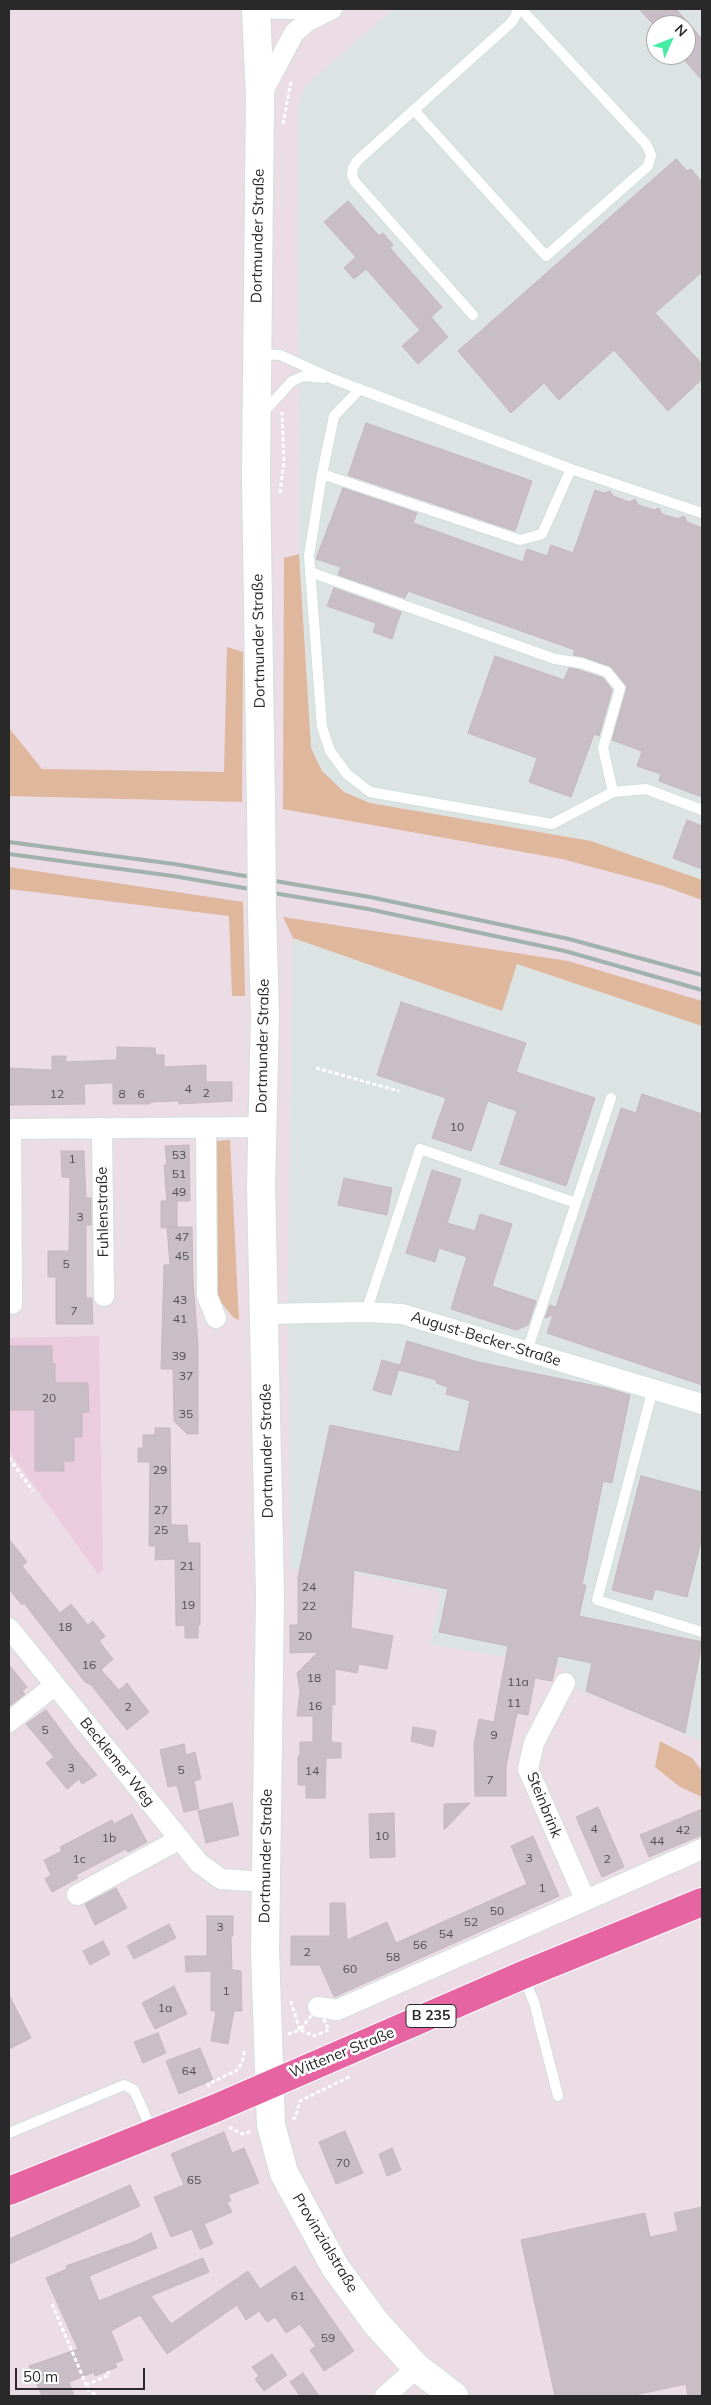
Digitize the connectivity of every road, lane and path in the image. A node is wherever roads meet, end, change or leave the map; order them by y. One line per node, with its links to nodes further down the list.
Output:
1 (256, 9): 6 (main road, Dortmunder Straße)
2 (275, 9): 3 (street)
3 (332, 9): 6 (street)
4 (517, 9): 7 (lane)
5 (521, 9): 7 (lane)
6 (260, 98): 9 (main road, Dortmunder Straße)
7 (414, 110): 8 (lane)
8 (473, 315)
9 (257, 354): 10 (lane); 12 (main road, Dortmunder Straße)
10 (333, 379): 11 (lane); 12 (lane)
11 (360, 389): 13 (lane); 14 (lane)
12 (257, 422): 22 (main road, Dortmunder Straße, bridge)
13 (571, 468): 14 (lane); 15 (lane)
14 (322, 474): 16 (lane)
15 (702, 513)
16 (310, 572): 17 (lane); 17 (lane)
17 (613, 792): 18 (lane)
18 (702, 810)
19 (316, 1068): 20 (path)
20 (399, 1091)
21 (611, 1098): 26 (lane)
22 (262, 1127): 24 (street); 30 (main road, Dortmunder Straße)
23 (102, 1128): 24 (street); 25 (street); 27 (street, Fuhlenstraße)
24 (206, 1128): 31 (street)
25 (10, 1129): 28 (street)
26 (576, 1203): 29 (lane); 32 (lane)
27 (104, 1296)
28 (12, 1304)
29 (366, 1312): 30 (street, August-Becker-Straße); 32 (street, August-Becker-Straße)
30 (264, 1314): 44 (main road, Dortmunder Straße)
31 (216, 1318)
32 (527, 1351): 33 (street, August-Becker-Straße)
33 (653, 1389): 34 (street, August-Becker-Straße); 37 (lane)
34 (702, 1404)
35 (9, 1458): 36 (path)
36 (33, 1491)
37 (702, 1632)
38 (12, 1638): 40 (street, Becklemer Weg)
39 (565, 1683): 46 (street, Steinbrink)
40 (55, 1685): 41 (street); 42 (street, Becklemer Weg)
41 (9, 1722)
42 (180, 1840): 44 (street, Becklemer Weg); 45 (street)
43 (702, 1848): 46 (street)
44 (266, 1882): 50 (main road, Dortmunder Straße)
45 (77, 1895)
46 (585, 1899): 49 (street)
47 (702, 1902): 48 (main road, Wittener Straße / B 235)
48 (523, 1975): 50 (main road, Wittener Straße / B 235); 51 (lane)
49 (318, 2007)
50 (271, 2082): 53 (main road, Wittener Straße / B 235); 56 (main road, Provinzialstraße)
51 (558, 2096)
52 (9, 2133): 53 (lane)
53 (153, 2133): 54 (main road, Wittener Straße / B 235)
54 (9, 2190)
55 (52, 2304): 58 (path)
56 (418, 2368): 60 (street); 61 (main road, Provinzialstraße)
57 (108, 2371): 58 (path)
58 (86, 2385): 59 (path)
59 (97, 2396)
60 (385, 2396)
61 (454, 2396)

